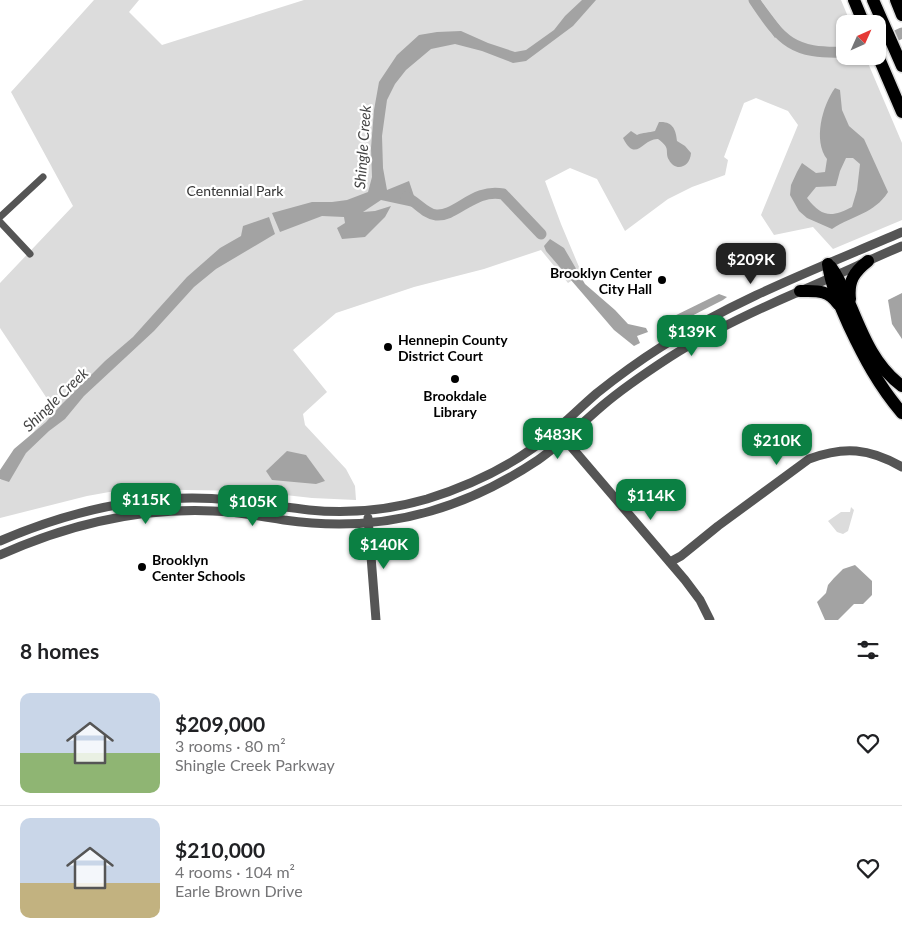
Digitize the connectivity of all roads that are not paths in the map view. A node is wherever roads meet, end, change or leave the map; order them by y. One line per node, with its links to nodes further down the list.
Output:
1 (854, 0): 5 (highway)
2 (873, 0): 7 (highway)
3 (896, 0): 4 (highway)
4 (902, 14)
5 (860, 15)
6 (882, 65): 8 (highway)
7 (902, 66)
8 (902, 112)
9 (42, 178): 10 (street)
10 (0, 217)
11 (0, 222): 14 (street)
12 (902, 232): 16 (street)
13 (902, 246): 15 (street)
14 (30, 254)
15 (868, 261): 17 (street); 19 (highway)
16 (828, 264): 17 (highway); 24 (street)
17 (833, 276): 18 (street); 19 (highway)
18 (800, 291): 19 (highway); 25 (street)
19 (851, 319): 20 (highway); 21 (highway)
20 (880, 386): 22 (highway); 23 (highway)
21 (902, 386)
22 (902, 408)
23 (902, 413)
24 (556, 430): 25 (street); 27 (street)
25 (565, 439): 28 (street); 31 (street)
26 (902, 466): 31 (street)
27 (368, 510): 28 (street); 29 (street)
28 (368, 522): 30 (street); 32 (street)
29 (0, 541)
30 (0, 555)
31 (670, 562): 33 (street)
32 (376, 620)
33 (710, 620)

